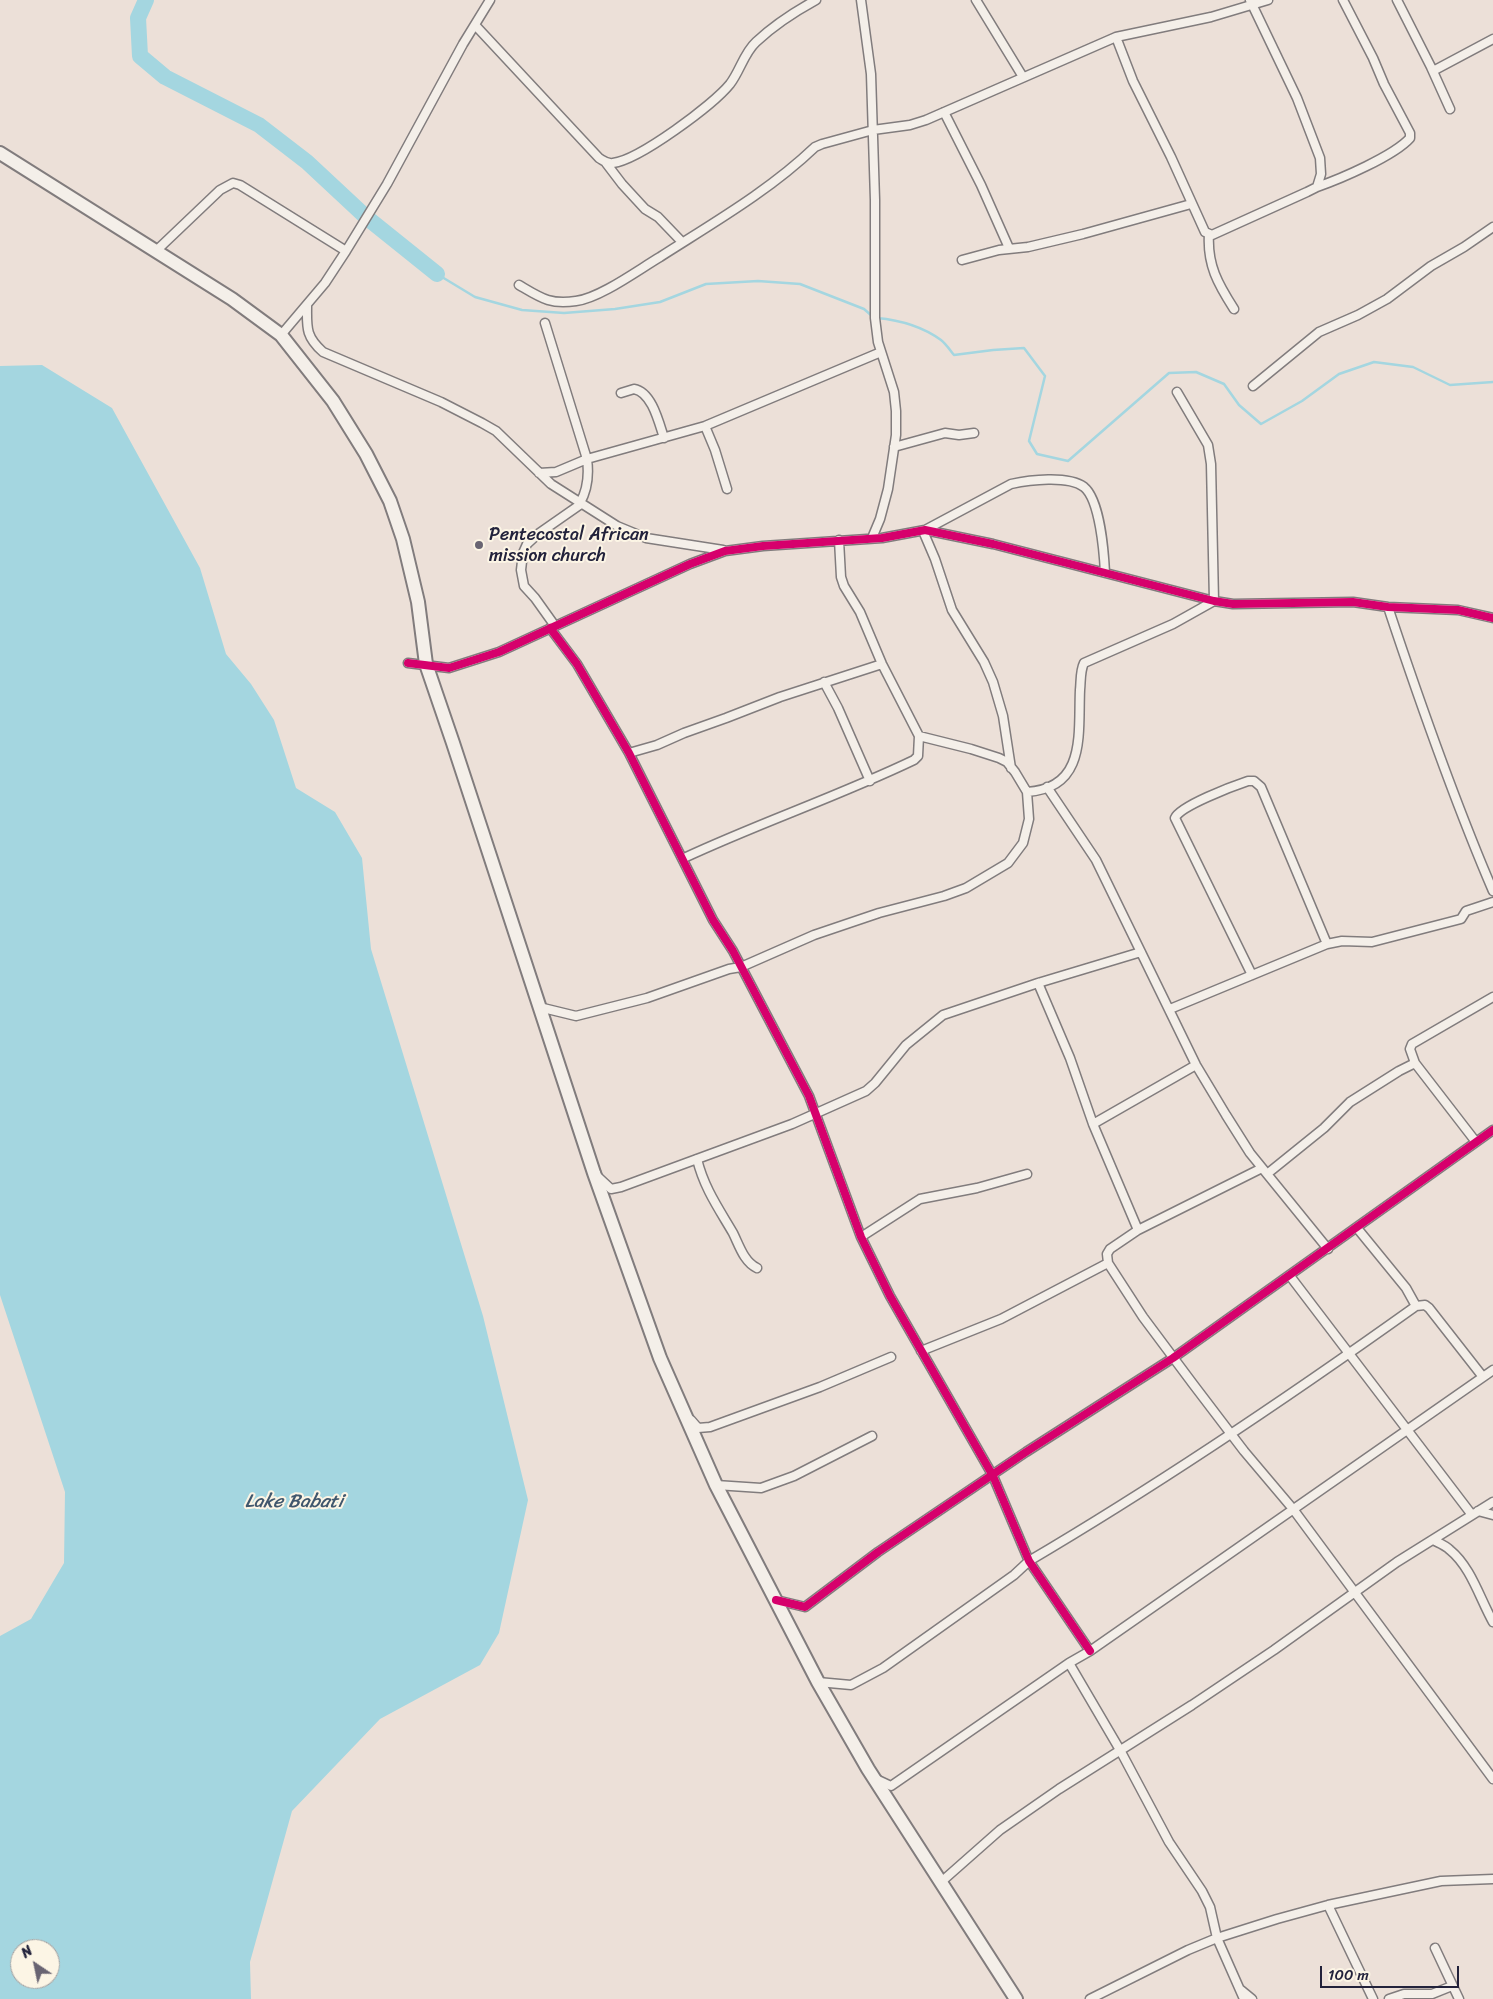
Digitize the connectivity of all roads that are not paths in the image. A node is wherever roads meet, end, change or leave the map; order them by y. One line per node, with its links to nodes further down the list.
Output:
1 (490, 0): 9 (street)
2 (816, 0): 18 (street)
3 (861, 0): 16 (street)
4 (976, 0): 13 (street)
5 (1268, 0): 8 (street)
6 (1343, 0): 19 (street)
7 (1397, 0): 12 (street)
8 (1252, 2): 10 (street); 19 (street)
9 (475, 25): 18 (street); 26 (street)
10 (1116, 37): 13 (street); 20 (street)
11 (1493, 40): 12 (street)
12 (1433, 71): 14 (street)
13 (1023, 77): 15 (street)
14 (1450, 109)
15 (944, 112): 16 (street); 24 (street)
16 (873, 130): 23 (street); 33 (street)
17 (0, 153): 25 (highway)
18 (606, 163): 23 (street)
19 (1317, 187): 22 (street)
20 (1191, 204): 22 (street); 24 (street)
21 (1493, 227): 34 (street)
22 (1209, 234): 30 (street)
23 (682, 242): 28 (street)
24 (1009, 248): 27 (street)
25 (156, 251): 26 (street); 32 (highway)
26 (346, 251): 29 (street)
27 (962, 260)
28 (520, 285)
29 (307, 305): 32 (street); 42 (street)
30 (1234, 310)
31 (545, 323): 41 (street)
32 (281, 335): 55 (highway)
33 (881, 352): 37 (street); 40 (street)
34 (1253, 386)
35 (1177, 392): 50 (street)
36 (621, 394): 39 (street)
37 (705, 426): 39 (street); 43 (street)
38 (974, 433): 40 (street)
39 (664, 438): 41 (street)
40 (894, 447): 46 (street)
41 (587, 459): 42 (street); 44 (street)
42 (539, 473): 44 (street)
43 (727, 489)
44 (581, 503): 48 (street); 53 (street)
45 (924, 531): 46 (street); 49 (street); 49 (street); 60 (street)
46 (872, 538): 47 (street)
47 (838, 540): 48 (street); 56 (street)
48 (725, 551): 53 (street)
49 (1105, 573): 50 (street)
50 (1214, 602): 51 (street); 62 (street)
51 (1388, 607): 52 (street); 65 (street)
52 (1493, 618)
53 (552, 627): 55 (street); 59 (street)
54 (408, 663): 55 (street)
55 (426, 664): 73 (highway)
56 (882, 664): 57 (street); 58 (street)
57 (824, 682): 59 (street); 61 (street)
58 (919, 736): 60 (street); 61 (street)
59 (629, 753): 64 (street)
60 (1011, 768): 63 (street)
61 (870, 781): 64 (street)
62 (1047, 787): 63 (street); 68 (street)
63 (1027, 792): 69 (street)
64 (684, 858): 69 (street)
65 (1493, 891)
66 (1493, 902): 67 (street)
67 (1327, 944): 70 (street); 70 (street)
68 (1141, 952): 71 (street); 74 (street)
69 (741, 967): 73 (street); 77 (street)
70 (1252, 975): 74 (street)
71 (1038, 983): 77 (street); 78 (street)
72 (1493, 997): 75 (street)
73 (539, 1007): 83 (highway)
74 (1170, 1008): 76 (street)
75 (1415, 1063): 80 (street); 82 (street)
76 (1196, 1065): 78 (street); 82 (street)
77 (816, 1113): 81 (street); 87 (street)
78 (1093, 1124): 86 (street)
79 (1493, 1130): 80 (street)
80 (1476, 1142): 85 (street)
81 (697, 1160): 83 (street); 90 (street)
82 (1264, 1171): 86 (street); 88 (street)
83 (594, 1173): 99 (highway)
84 (1027, 1174): 87 (street)
85 (1357, 1228): 88 (street); 92 (street)
86 (1138, 1230): 89 (street)
87 (862, 1237): 93 (street)
88 (1328, 1249): 91 (street)
89 (1108, 1263): 93 (street); 96 (street)
90 (757, 1268)
91 (1290, 1276): 94 (street); 96 (street)
92 (1416, 1306): 94 (street); 98 (street)
93 (921, 1351): 103 (street)
94 (1349, 1354): 100 (street); 101 (street)
95 (891, 1357): 99 (street)
96 (1173, 1358): 101 (street); 103 (street)
97 (1493, 1370): 98 (street)
98 (1483, 1377): 100 (street)
99 (682, 1412): 104 (highway)
100 (1408, 1430): 106 (street); 107 (street)
101 (1232, 1435): 106 (street); 110 (street)
102 (872, 1436): 104 (street)
103 (993, 1476): 110 (street); 112 (street)
104 (716, 1485): 112 (highway)
105 (1493, 1502): 107 (street)
106 (1293, 1509): 111 (street); 114 (street)
107 (1475, 1513): 108 (street); 109 (street)
108 (1493, 1514)
109 (1433, 1540): 111 (street); 113 (street)
110 (1029, 1561): 114 (street); 116 (street)
111 (1354, 1593): 117 (street); 119 (street)
112 (776, 1600): 116 (highway)
113 (1493, 1622)
114 (1090, 1650): 115 (street)
115 (1069, 1663): 117 (street); 118 (street)
116 (818, 1682): 118 (highway)
117 (1120, 1750): 121 (street); 123 (street)
118 (874, 1778): 121 (highway)
119 (1493, 1779)
120 (1493, 1879): 122 (street)
121 (940, 1882): 127 (highway)
122 (1328, 1904): 123 (street); 131 (street)
123 (1216, 1938): 126 (street); 128 (street)
124 (1435, 1948): 125 (street)
125 (1452, 1986): 132 (street); 133 (street)
126 (1239, 1989): 129 (street); 130 (street)
127 (1016, 1999)
128 (1090, 1999)
129 (1244, 1999)
130 (1252, 1999)
131 (1373, 1999)
132 (1389, 1999)
133 (1459, 1999)

